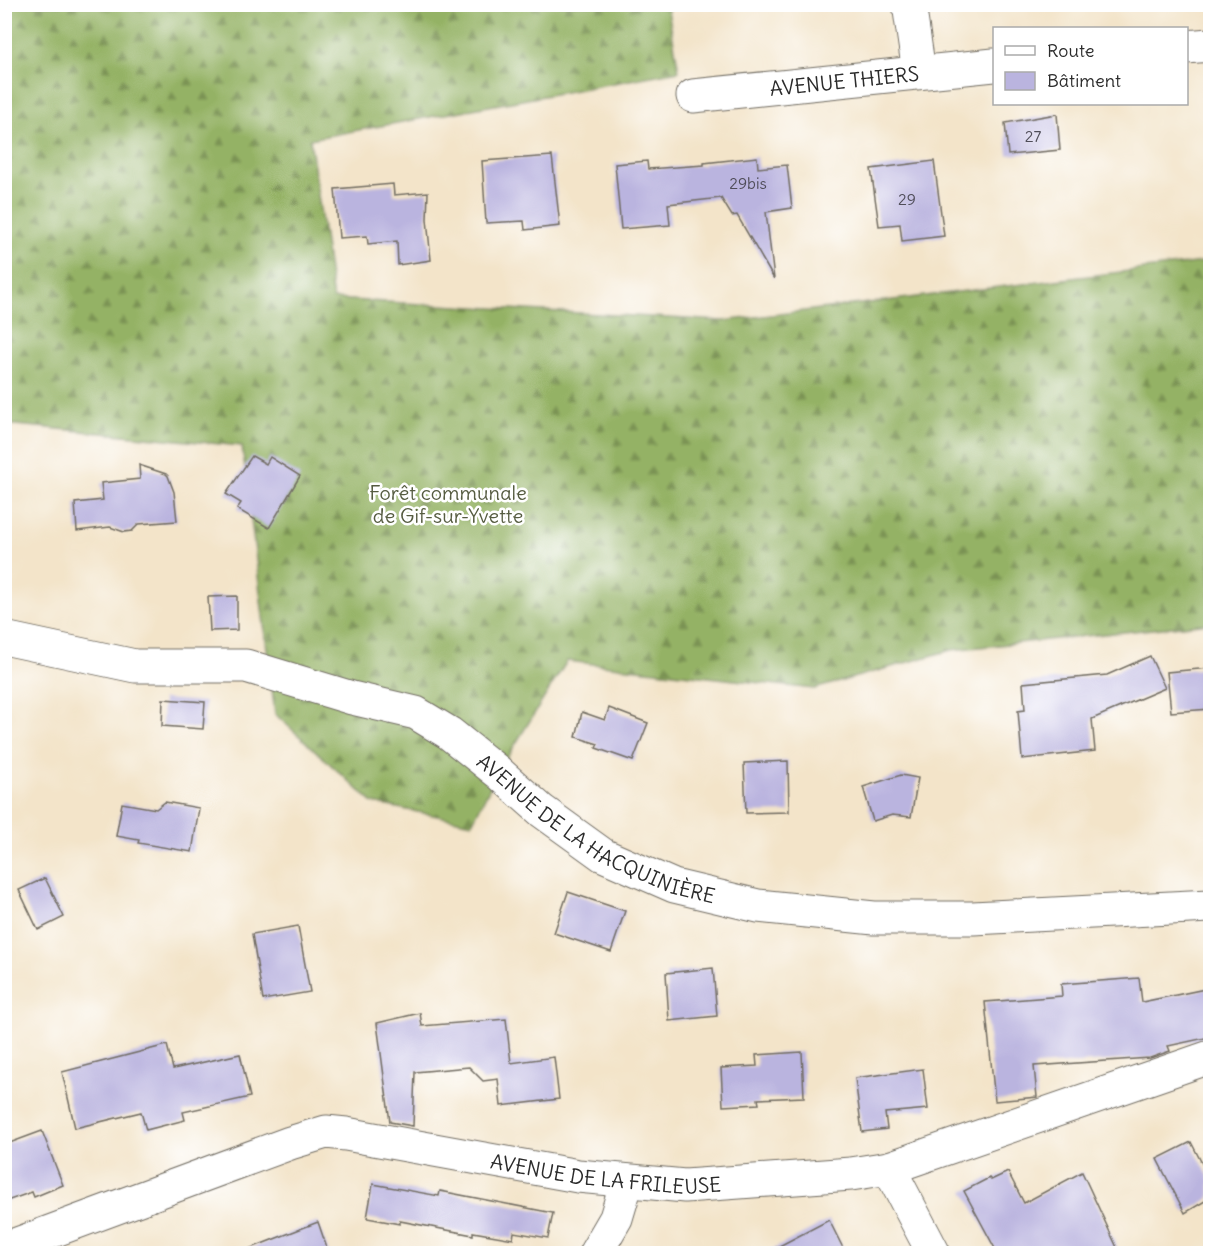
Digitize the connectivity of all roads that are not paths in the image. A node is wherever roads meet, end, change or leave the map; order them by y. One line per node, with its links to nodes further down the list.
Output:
1 (909, 4): 5 (street)
2 (1210, 45): 3 (street)
3 (1188, 47)
4 (993, 65): 5 (street, AVENUE THIERS)
5 (919, 72): 6 (street, AVENUE THIERS)
6 (693, 96)
7 (4, 638): 8 (street, AVENUE DE LA HACQUINIÈRE)
8 (1210, 906)
9 (1207, 1066): 10 (street, AVENUE DE LA FRILEUSE)
10 (889, 1168): 11 (street, AVENUE DE LA FRILEUSE); 14 (street)
11 (627, 1181): 12 (street, AVENUE DE LA FRILEUSE); 13 (street)
12 (4, 1249)
13 (595, 1254)
14 (934, 1254)

